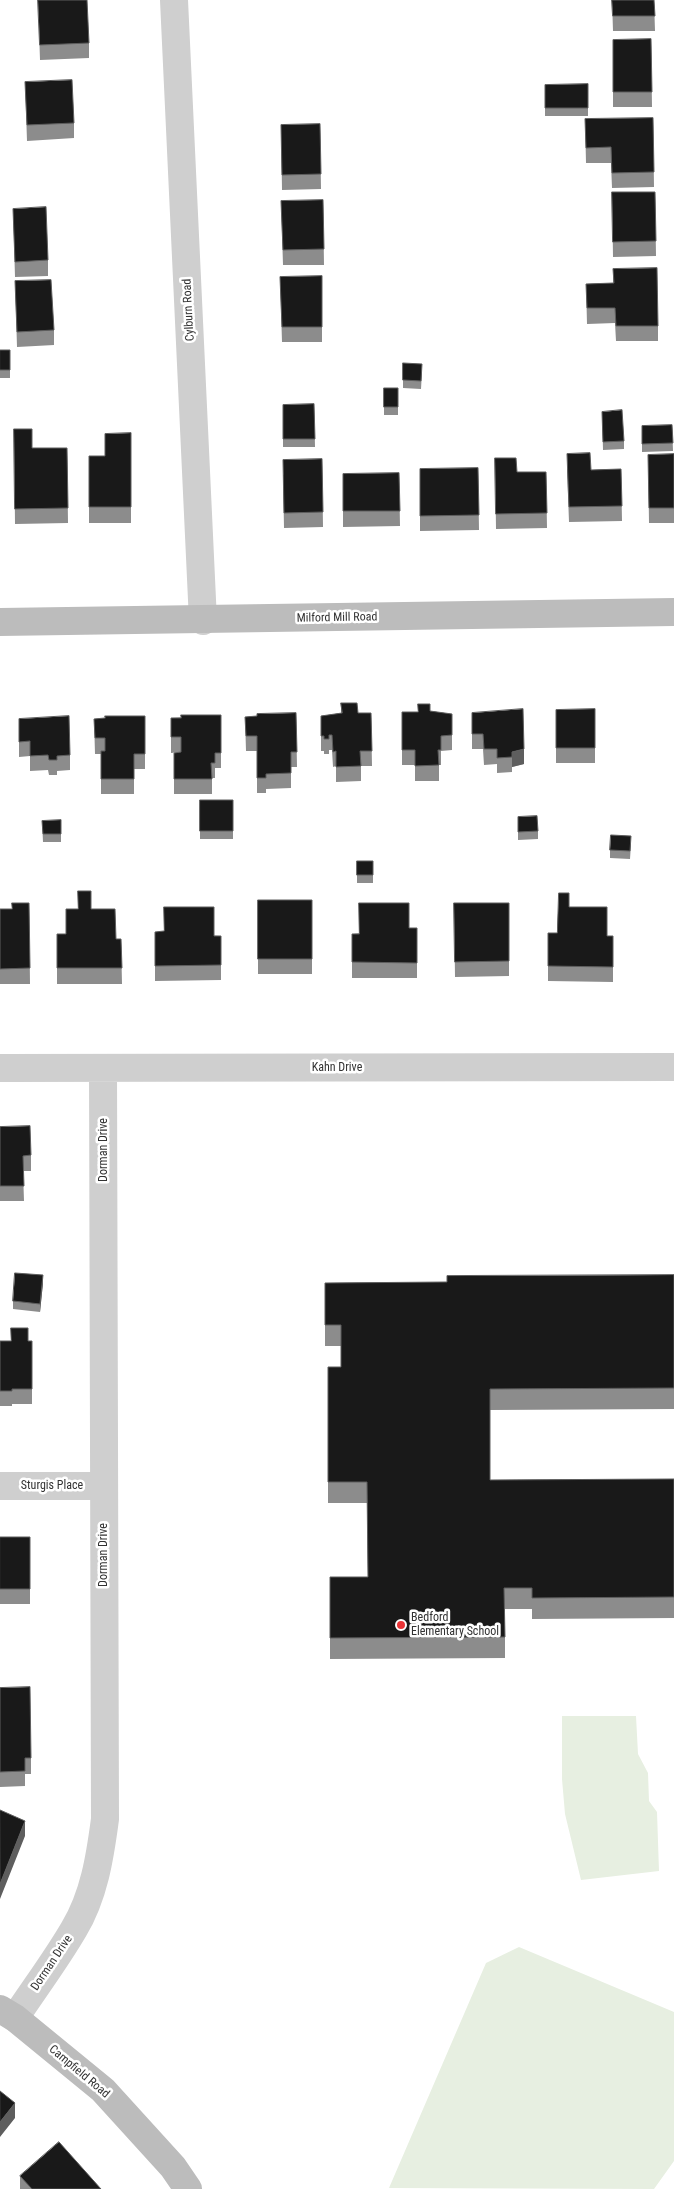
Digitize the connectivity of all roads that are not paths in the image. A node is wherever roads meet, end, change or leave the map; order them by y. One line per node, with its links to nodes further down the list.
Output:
1 (174, 0): 3 (street, Cylburn Road)
2 (674, 612): 3 (main road, Milford Mill Road)
3 (204, 621): 4 (main road, Milford Mill Road)
4 (0, 622)
5 (674, 1067): 7 (street, Kahn Drive)
6 (0, 1068): 7 (street, Kahn Drive)
7 (103, 1068): 9 (street, Dorman Drive)
8 (0, 1486): 9 (street, Sturgis Place)
9 (104, 1486): 10 (street, Dorman Drive)
10 (7, 2014): 11 (main road, Campfield Road)
11 (188, 2189)

